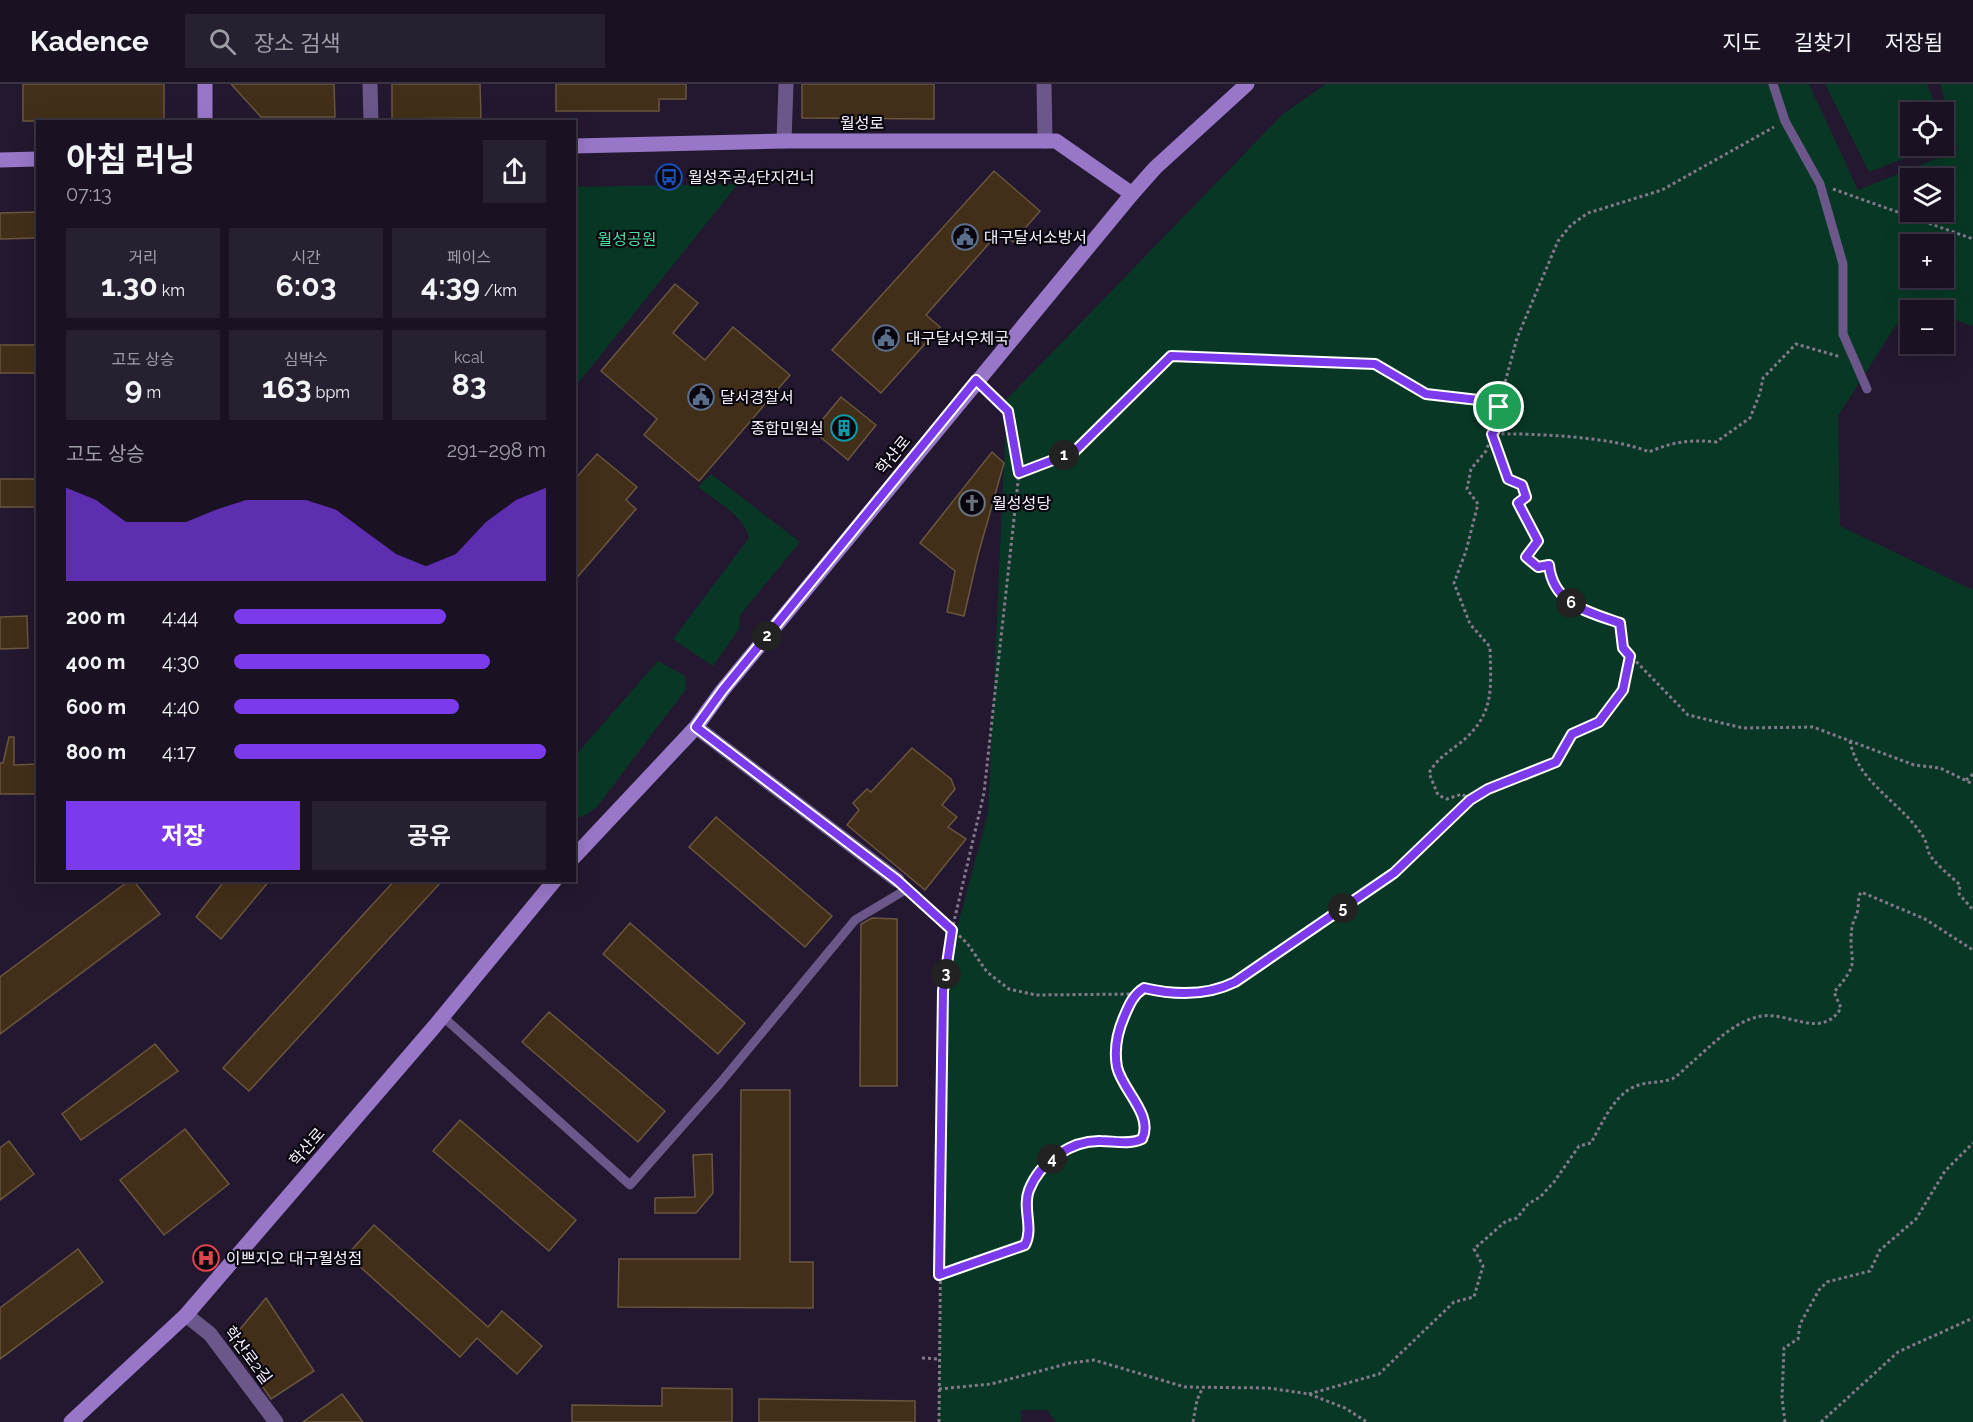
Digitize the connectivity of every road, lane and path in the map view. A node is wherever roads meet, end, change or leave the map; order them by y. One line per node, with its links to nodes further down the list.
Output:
1 (205, 84): 7 (main road)
2 (370, 84): 8 (street)
3 (786, 84): 10 (street)
4 (1044, 84): 11 (street)
5 (1247, 84): 16 (main road, 학산로)
6 (1773, 84): 9 (lane)
7 (205, 120)
8 (371, 120)
9 (1785, 121): 15 (lane); 21 (path)
10 (784, 141): 11 (main road, 월성로); 12 (main road, 월성로)
11 (1045, 141): 16 (main road, 월성로)
12 (576, 146)
13 (36, 159): 14 (main road)
14 (0, 160)
15 (1820, 184): 17 (path); 18 (lane)
16 (1132, 194): 19 (main road, 학산로)
17 (1973, 239)
18 (1853, 357): 20 (lane); 22 (path)
19 (976, 380): 23 (path); 25 (main road, 학산로)
20 (1867, 389)
21 (1499, 407): 22 (path); 23 (path)
22 (1492, 434): 24 (path); 30 (path)
23 (1019, 473): 35 (path)
24 (1630, 656): 26 (path); 30 (path)
25 (696, 727): 31 (main road, 학산로); 33 (street)
26 (1850, 741): 28 (path); 34 (path)
27 (1973, 774): 28 (path)
28 (1966, 780): 29 (path)
29 (1973, 784)
30 (1470, 800): 37 (path)
31 (576, 850)
32 (553, 882): 38 (main road, 학산로)
33 (902, 885): 35 (path); 38 (lane)
34 (1973, 910)
35 (952, 930): 37 (path); 40 (path)
36 (1973, 950): 47 (path)
37 (1134, 994): 40 (path)
38 (442, 1017): 41 (main road, 학산로)
39 (1973, 1143): 53 (path)
40 (939, 1275): 44 (path)
41 (186, 1315): 48 (main road, 학산로); 49 (street, 학산로2길)
42 (1973, 1318): 54 (path)
43 (922, 1358): 44 (path)
44 (939, 1359): 45 (path)
45 (939, 1389): 46 (path); 50 (path)
46 (1203, 1389): 47 (path); 51 (path)
47 (1309, 1394): 52 (path)
48 (71, 1422)
49 (276, 1422)
50 (939, 1422)
51 (1193, 1422)
52 (1367, 1422)
53 (1785, 1422)
54 (1821, 1422)

